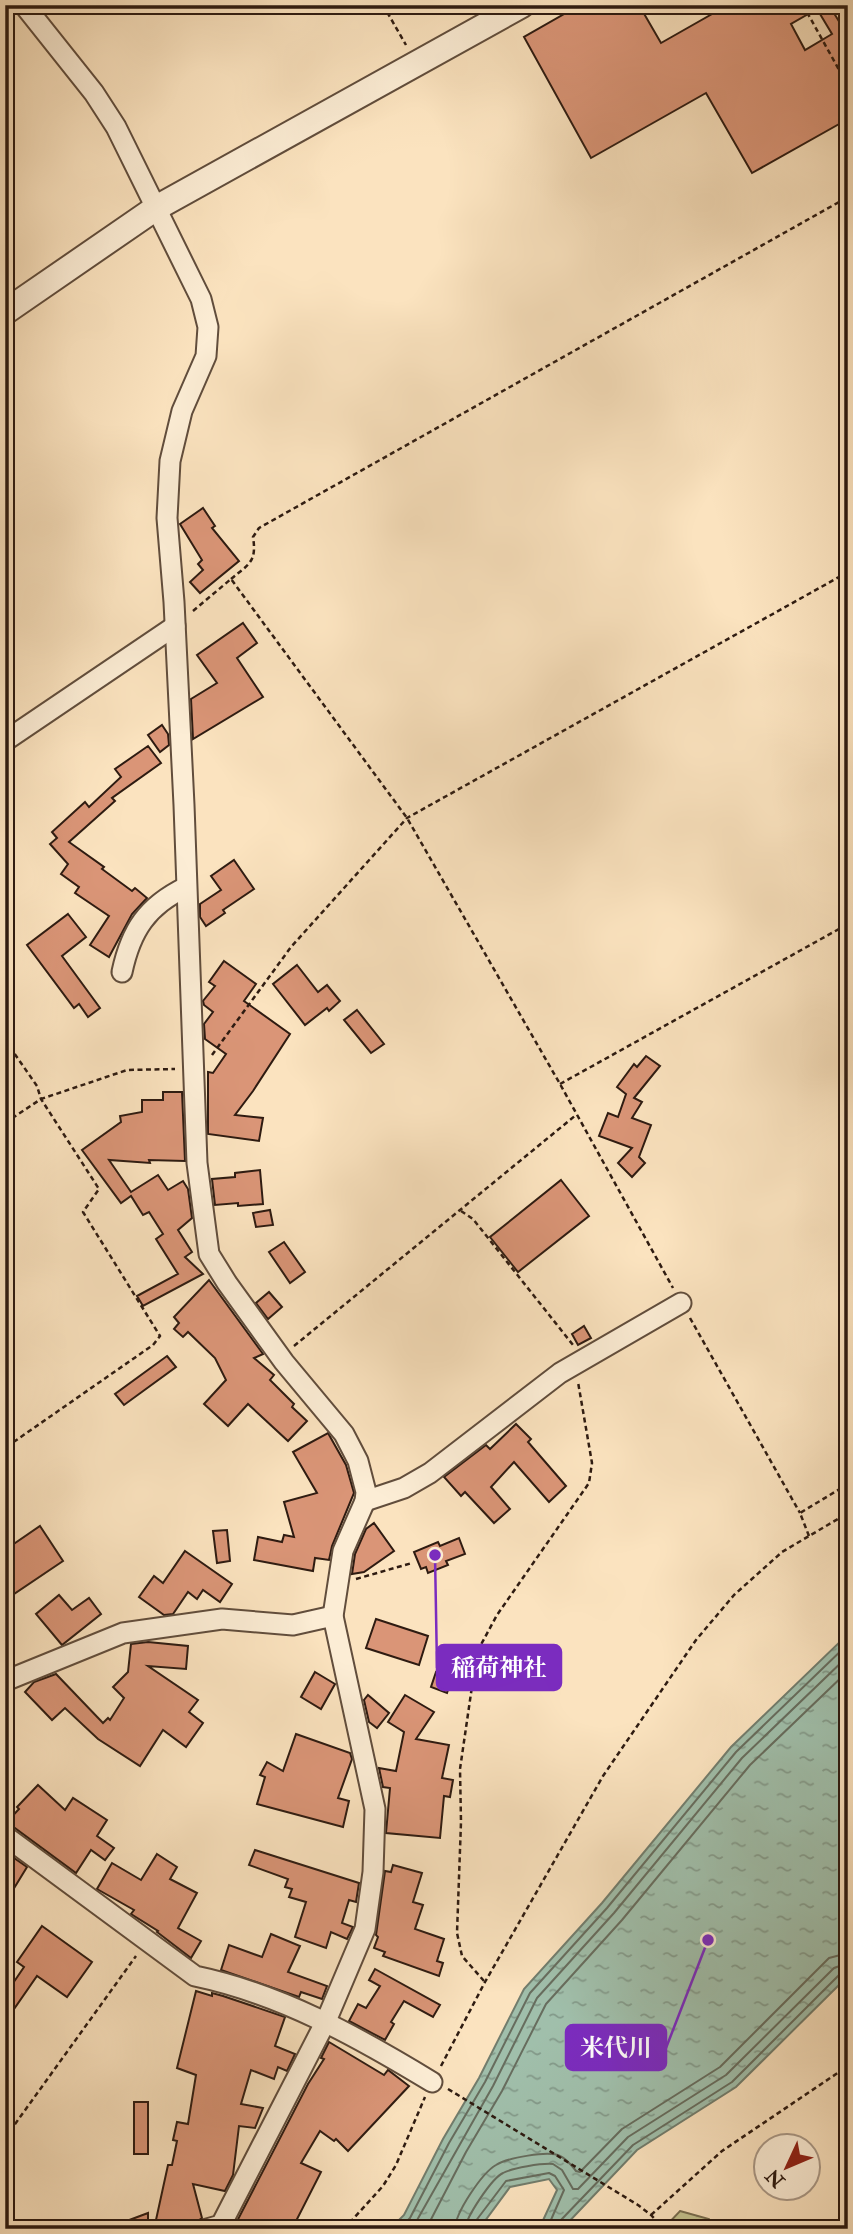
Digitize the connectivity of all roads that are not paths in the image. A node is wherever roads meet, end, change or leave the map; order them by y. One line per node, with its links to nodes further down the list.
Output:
1 (24, 5): 3 (street)
2 (522, 5): 3 (street)
3 (156, 208): 4 (street); 5 (street)
4 (5, 312)
5 (175, 626): 6 (street); 7 (street)
6 (5, 741)
7 (186, 887): 8 (street); 10 (street)
8 (122, 972)
9 (681, 1303): 10 (street)
10 (365, 1501): 11 (street)
11 (333, 1616): 12 (street); 14 (street)
12 (5, 1681)
13 (5, 1836): 14 (street)
14 (326, 2021): 15 (street); 16 (street)
15 (432, 2082)
16 (207, 2229)

